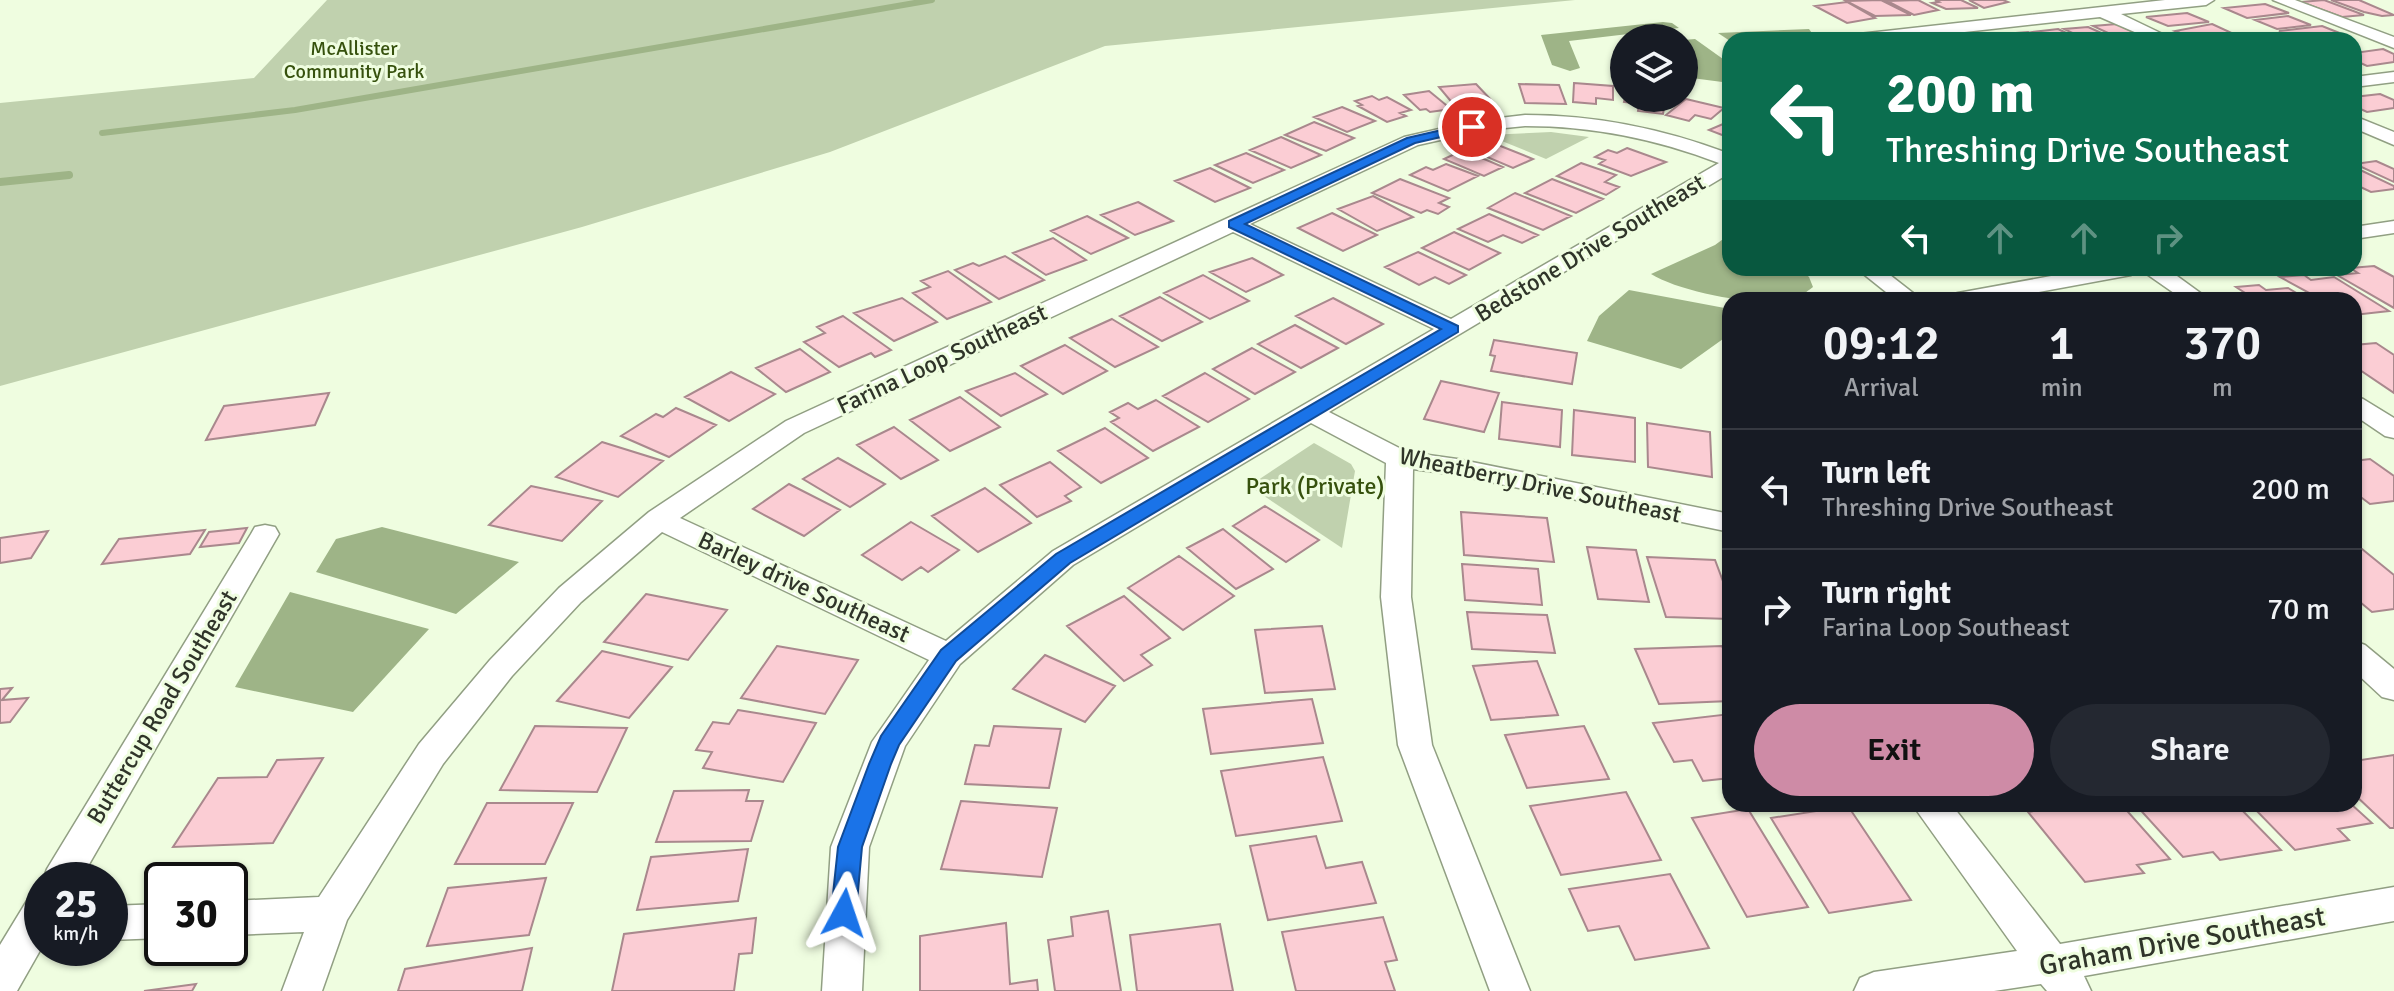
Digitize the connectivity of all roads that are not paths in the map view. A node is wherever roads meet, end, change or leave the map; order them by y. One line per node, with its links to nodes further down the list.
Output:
1 (2206, 0): 3 (street)
2 (2281, 0): 6 (street)
3 (2102, 11): 4 (street); 5 (street)
4 (1920, 32)
5 (2149, 32)
6 (2394, 43)
7 (2394, 77): 8 (street)
8 (2362, 81)
9 (2362, 125): 10 (street)
10 (2394, 139)
11 (1722, 159): 13 (street, Farina Loop Southeast)
12 (1722, 168): 22 (street, Bedstone Drive Southeast)
13 (1234, 224): 22 (street); 27 (street, Farina Loop Southeast)
14 (2394, 227): 15 (street)
15 (2362, 232)
16 (1878, 276): 19 (street)
17 (2088, 276): 20 (street)
18 (2163, 276): 21 (street)
19 (1900, 292)
20 (2001, 292)
21 (2187, 292)
22 (1452, 329): 24 (street, Bedstone Drive Southeast)
23 (2362, 409): 25 (street)
24 (1312, 414): 26 (street, Wheatberry Drive Southeast); 30 (street, Bedstone Drive Southeast)
25 (2394, 430)
26 (1400, 459): 28 (street, Wheatberry Drive Southeast); 43 (street)
27 (659, 519): 30 (street, Barley drive Southeast); 36 (street, Farina Loop Southeast)
28 (1722, 521)
29 (265, 534): 34 (street, Buttercup Road Southeast)
30 (949, 656): 42 (street, Bedstone Drive Southeast)
31 (2362, 660): 32 (street)
32 (2394, 688)
33 (1936, 812): 39 (street)
34 (71, 862)
35 (2394, 904): 39 (street, Graham Drive Southeast)
36 (330, 914): 37 (street); 41 (street, Farina Loop Southeast)
37 (248, 917)
38 (24, 941): 40 (street)
39 (2061, 978): 44 (street, Graham Drive Southeast)
40 (0, 982)
41 (302, 991)
42 (842, 991)
43 (1510, 991)
44 (1874, 991)

